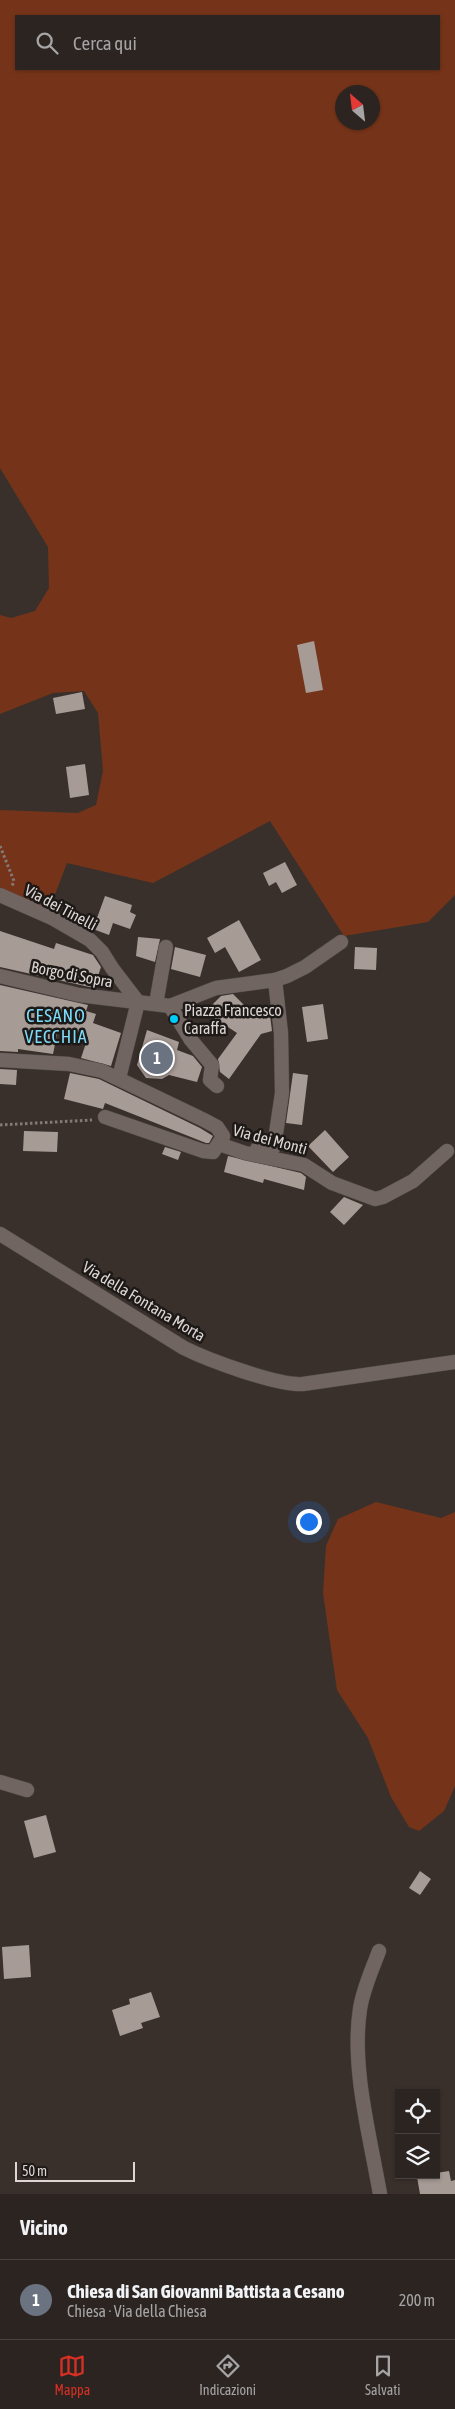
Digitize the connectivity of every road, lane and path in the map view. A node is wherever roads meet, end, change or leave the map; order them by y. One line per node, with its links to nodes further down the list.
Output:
1 (0, 846): 2 (path)
2 (4, 897): 7 (street, Via dei Tinelli)
3 (341, 942): 6 (street)
4 (166, 947): 8 (street)
5 (0, 976): 7 (street, Borgo di Sopra)
6 (275, 980): 8 (street); 14 (street)
7 (138, 1002): 8 (street); 10 (street)
8 (163, 1005): 11 (street)
9 (0, 1060): 10 (street)
10 (119, 1078): 14 (street)
11 (217, 1086)
12 (105, 1117): 13 (path); 14 (street)
13 (0, 1125)
14 (221, 1140): 15 (street, Via dei Monti)
15 (448, 1151)
16 (0, 1234): 17 (street, Via della Fontana Morta)
17 (455, 1362)
18 (0, 1782): 19 (street)
19 (28, 1790)
20 (378, 1951): 21 (street)
21 (380, 2194)

